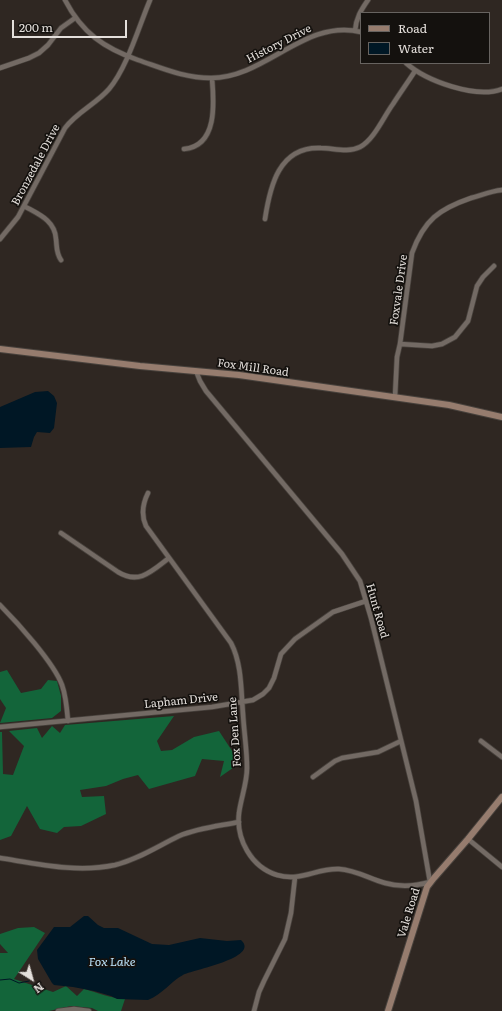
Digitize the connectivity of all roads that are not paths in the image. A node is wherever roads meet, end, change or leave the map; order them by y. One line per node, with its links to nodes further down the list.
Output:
1 (66, 0): 4 (street, History Drive)
2 (150, 0): 7 (street, Bronzedale Drive)
3 (368, 0): 5 (street)
4 (75, 18): 7 (street, History Drive); 9 (street)
5 (355, 31): 6 (street, History Drive); 11 (street, History Drive)
6 (360, 32)
7 (127, 56): 11 (street, History Drive); 15 (street, Bronzedale Drive)
8 (407, 64): 10 (street)
9 (0, 68)
10 (415, 71): 12 (street); 16 (street)
11 (212, 78): 13 (street)
12 (502, 89)
13 (184, 149)
14 (502, 190): 20 (street, Foxvale Drive)
15 (24, 206): 17 (street, Bronzedale Drive); 18 (street)
16 (266, 218)
17 (0, 239)
18 (61, 260)
19 (494, 266): 20 (street)
20 (400, 344): 23 (street, Foxvale Drive)
21 (0, 349): 22 (main road, Fox Mill Road)
22 (196, 371): 23 (main road, Fox Mill Road); 28 (street, Hunt Road)
23 (395, 397): 24 (main road, Fox Mill Road)
24 (502, 417)
25 (148, 493): 27 (street, Fox Den Lane)
26 (61, 533): 27 (street)
27 (169, 558): 30 (street, Fox Den Lane)
28 (366, 601): 30 (street, Lapham Drive); 33 (street, Hunt Road)
29 (0, 604): 31 (street)
30 (242, 702): 31 (street, Lapham Drive); 38 (street, Fox Den Lane)
31 (68, 721): 32 (street, Lapham Drive)
32 (0, 727)
33 (401, 741): 36 (street); 43 (street, Hunt Road)
34 (481, 741): 35 (street)
35 (502, 758)
36 (313, 776)
37 (502, 797): 39 (main road, Vale Road)
38 (239, 822): 40 (street); 42 (street, Fox Den Lane)
39 (468, 839): 41 (street); 43 (main road, Vale Road)
40 (0, 858)
41 (502, 867)
42 (294, 877): 43 (street, Fox Den Lane); 46 (street)
43 (430, 882): 47 (main road, Vale Road)
44 (58, 1011): 45 (street)
45 (89, 1011)
46 (254, 1011)
47 (388, 1011)

